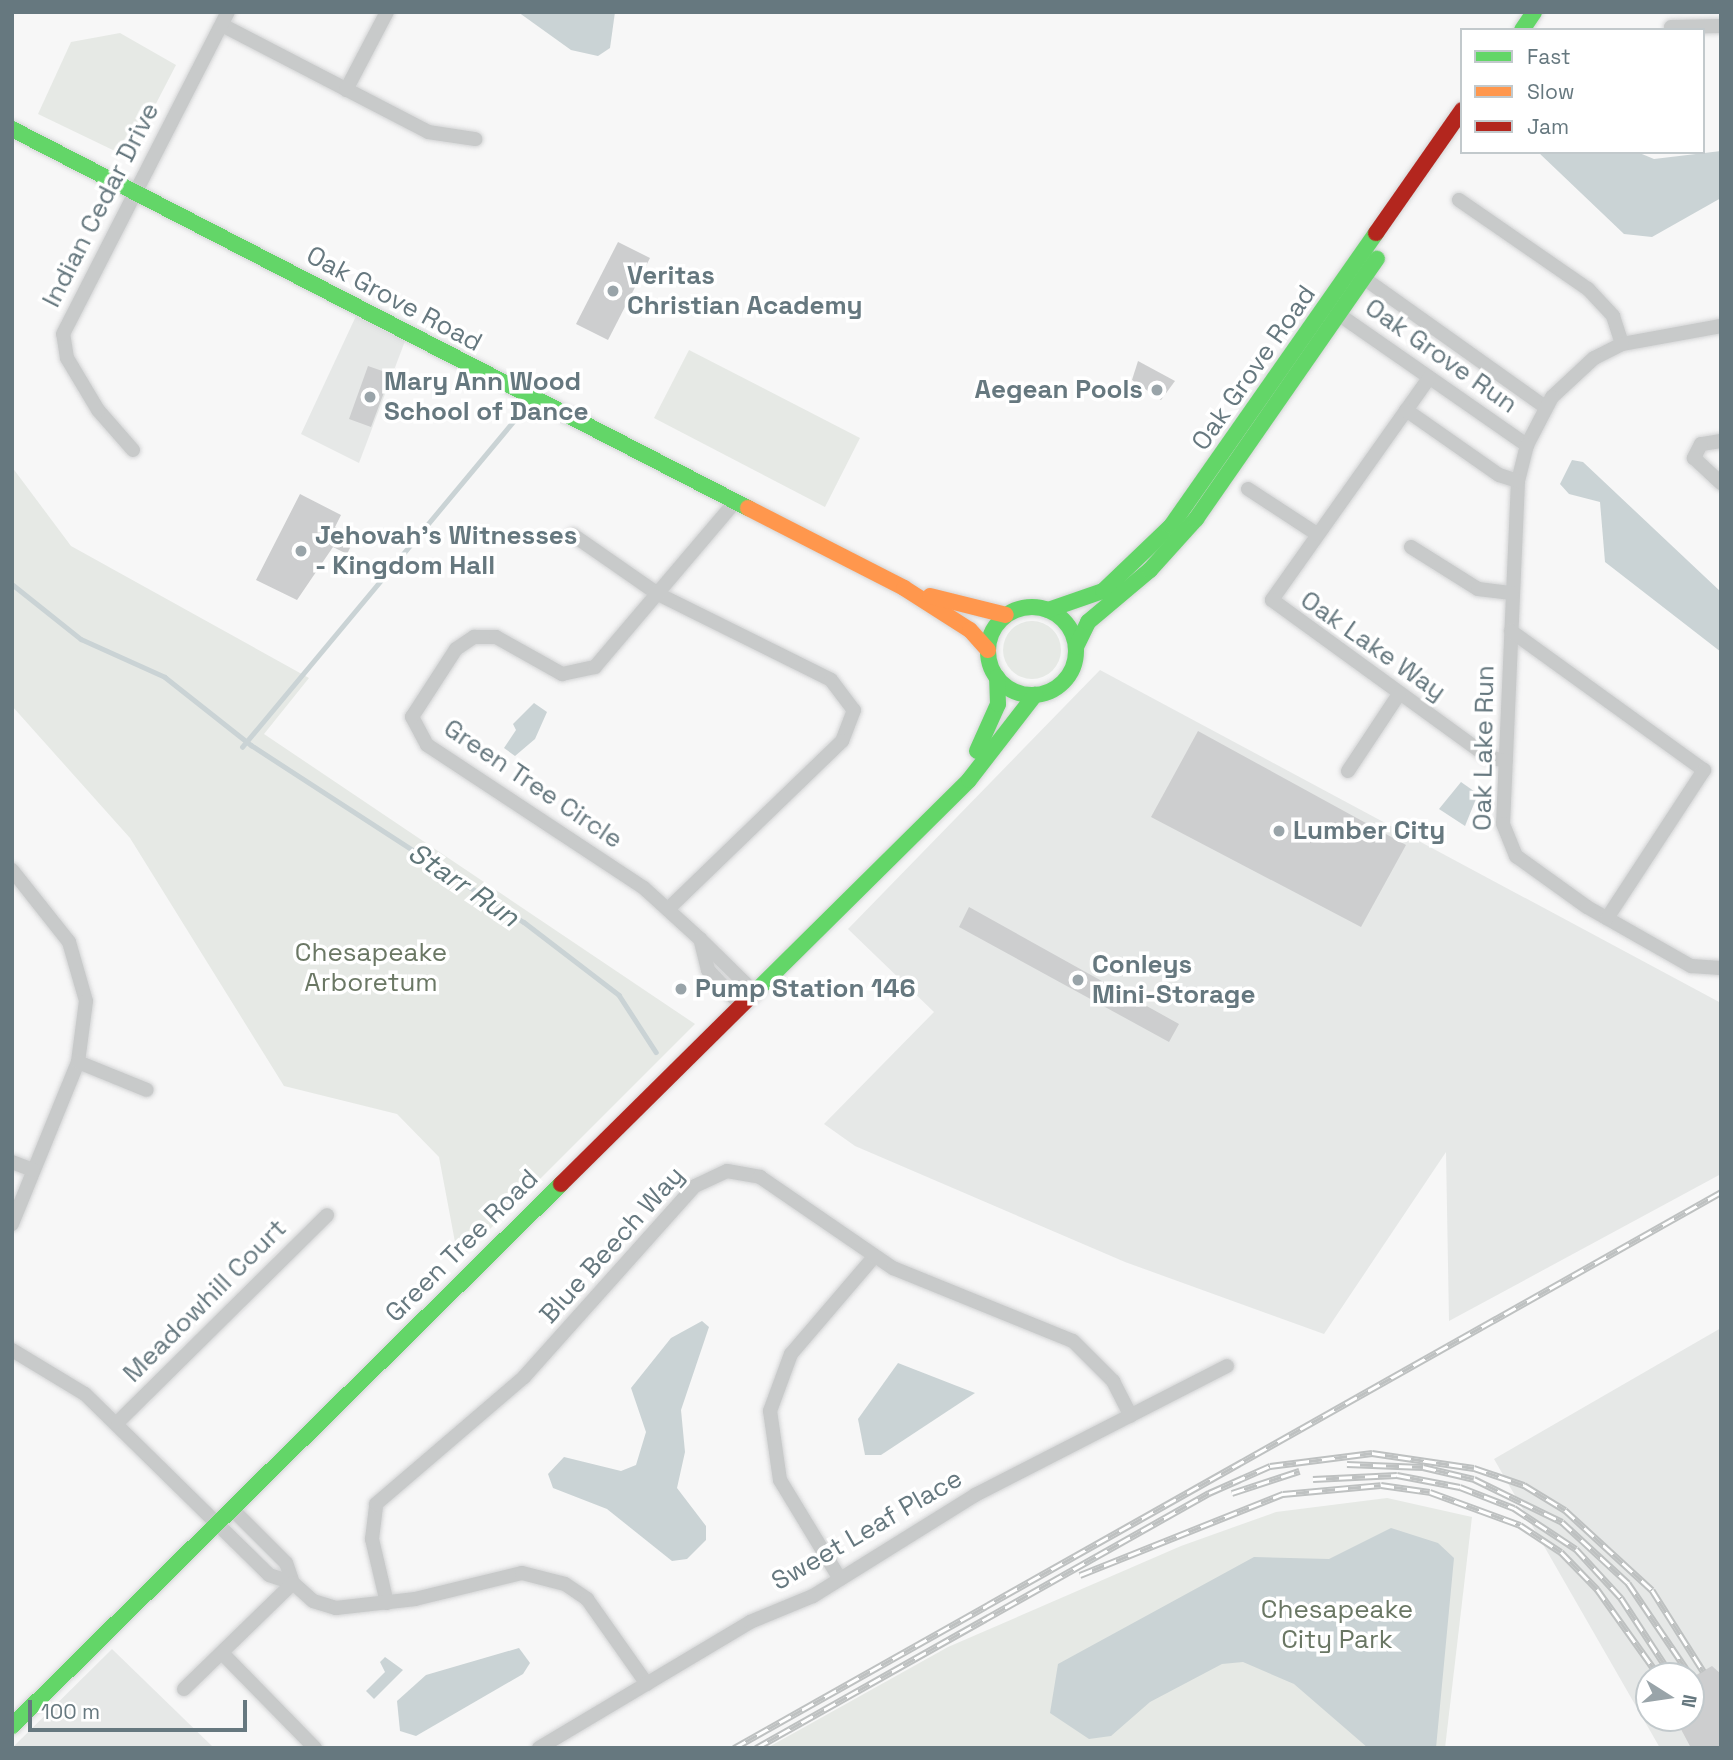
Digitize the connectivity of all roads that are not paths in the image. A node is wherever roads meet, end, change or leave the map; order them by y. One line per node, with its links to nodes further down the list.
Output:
1 (387, 12): 7 (street)
2 (1534, 12): 6 (street)
3 (225, 19): 7 (street); 12 (street, Indian Cedar Drive)
4 (1721, 26): 5 (street)
5 (1671, 27)
6 (1522, 28)
7 (346, 90): 11 (street)
8 (1460, 113): 14 (street, Oak Grove Road)
9 (12, 129): 12 (street, Oak Grove Road)
10 (1460, 134): 14 (street, Oak Grove Road)
11 (475, 139)
12 (134, 191): 23 (street, Indian Cedar Drive); 27 (street, Oak Grove Road)
13 (1459, 200): 17 (street)
14 (1358, 274): 15 (street, Oak Grove Road); 19 (street, Oak Grove Run)
15 (1333, 311): 18 (street, Oak Grove Run); 34 (street, Oak Grove Road); 37 (street, Oak Grove Road)
16 (1721, 327): 17 (street)
17 (1622, 344): 19 (street, Oak Lake Run)
18 (1429, 378): 20 (street, Oak Lake Way); 22 (street, Oak Grove Run)
19 (1545, 407): 22 (street, Oak Lake Run)
20 (1406, 410): 24 (street); 28 (street, Oak Lake Way)
21 (1721, 441): 25 (street)
22 (1527, 445): 24 (street, Oak Lake Run)
23 (133, 450)
24 (1518, 481): 32 (street, Oak Lake Run)
25 (1721, 483)
26 (1248, 489): 28 (street)
27 (734, 503): 31 (street, Oak Grove Road); 33 (street, Green Tree Circle)
28 (1317, 534): 40 (street, Oak Lake Way)
29 (573, 535): 33 (street)
30 (1411, 547): 32 (street)
31 (904, 588): 35 (street, Oak Grove Road); 38 (street, Oak Grove Road)
32 (1512, 593): 36 (street, Oak Lake Run)
33 (658, 594): 47 (street); 47 (street, Green Tree Circle)
34 (1048, 610): 35 (street); 37 (street)
35 (1006, 615): 38 (street)
36 (1511, 631): 42 (street, Oak Lake Run); 48 (street)
37 (1076, 647): 41 (street)
38 (988, 650): 39 (street)
39 (997, 677): 41 (street); 44 (street, Green Tree Road)
40 (1399, 694): 42 (street, Oak Lake Way); 43 (street)
41 (1035, 695): 44 (street, Green Tree Road)
42 (1506, 761): 48 (street, Oak Lake Run)
43 (1348, 771)
44 (947, 801): 51 (street, Green Tree Road)
45 (12, 870): 46 (street)
46 (17, 888): 53 (street)
47 (668, 908): 49 (street, Green Tree Circle)
48 (1607, 918): 50 (street, Oak Lake Run)
49 (700, 939): 51 (street, Green Tree Circle); 52 (street, Green Tree Circle)
50 (1721, 968)
51 (753, 991): 52 (street, Green Tree Road)
52 (740, 1004): 64 (street, Green Tree Road)
53 (78, 1062): 54 (street); 56 (street)
54 (147, 1090)
55 (12, 1162): 56 (street)
56 (33, 1170): 58 (street)
57 (327, 1215): 63 (street, Meadowhill Court)
58 (12, 1224)
59 (873, 1258): 62 (street, Blue Beech Way); 66 (street); 68 (street, Blue Beech Way)
60 (12, 1350): 63 (street)
61 (1227, 1366): 62 (street, Sweet Leaf Place)
62 (1131, 1416): 66 (street, Sweet Leaf Place)
63 (118, 1422): 65 (street)
64 (232, 1508): 65 (street, Green Tree Road); 67 (street)
65 (216, 1524): 67 (street); 72 (street, Green Tree Road)
66 (840, 1579): 70 (street, Sweet Leaf Place)
67 (293, 1583): 68 (street); 69 (street)
68 (387, 1603): 70 (street)
69 (222, 1653): 71 (street); 73 (street)
70 (647, 1684): 74 (street, Sweet Leaf Place)
71 (184, 1689)
72 (12, 1726)
73 (315, 1748)
74 (539, 1748)

